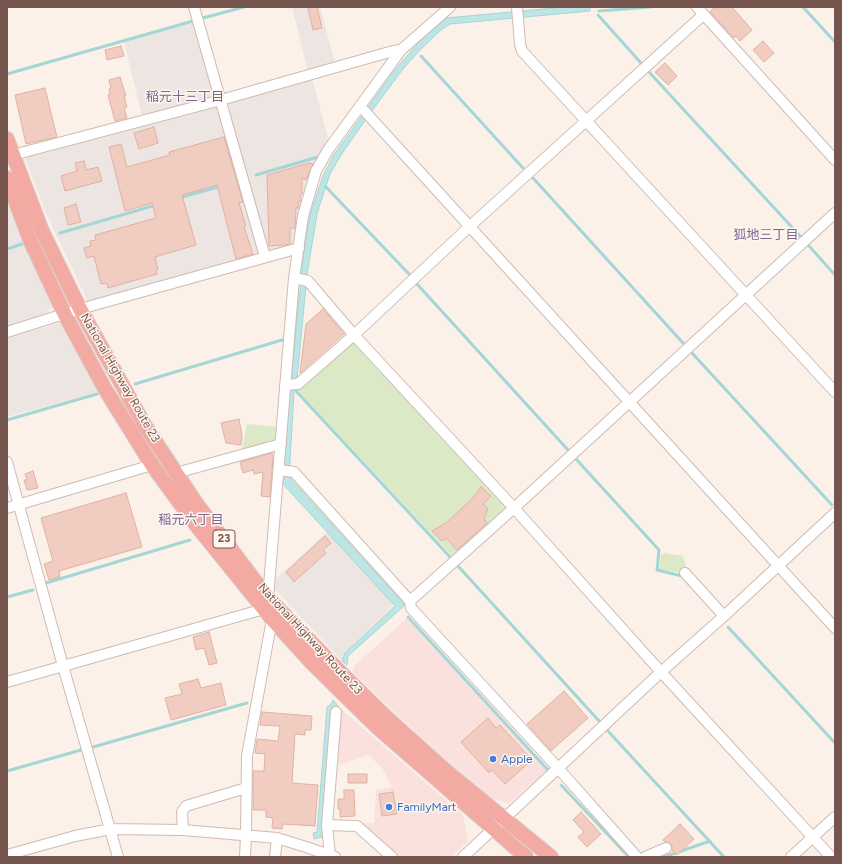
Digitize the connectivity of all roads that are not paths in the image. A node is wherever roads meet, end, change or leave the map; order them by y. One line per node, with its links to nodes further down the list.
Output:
1 (194, 7): 6 (street)
2 (450, 7): 5 (street)
3 (517, 8): 8 (street)
4 (700, 11): 8 (street); 11 (street)
5 (401, 50): 6 (street); 7 (street)
6 (221, 100): 10 (street); 16 (street)
7 (360, 106): 14 (street); 15 (street)
8 (586, 120): 14 (street); 18 (street)
9 (7, 139): 10 (highway, National Highway Route 23 / 23)
10 (13, 155): 19 (highway, National Highway Route 23 / 23)
11 (835, 160)
12 (7, 178): 20 (highway, National Highway Route 23 / 23)
13 (835, 213): 18 (street)
14 (469, 227): 22 (street); 25 (street)
15 (299, 248): 16 (street); 17 (street)
16 (265, 257): 19 (street)
17 (294, 278): 22 (street); 23 (street)
18 (747, 296): 24 (street); 25 (street)
19 (80, 309): 20 (street); 30 (highway, National Highway Route 23 / 23)
20 (65, 315): 21 (street); 28 (highway, National Highway Route 23 / 23)
21 (7, 332)
22 (354, 335): 23 (street); 33 (street)
23 (285, 385): 26 (street)
24 (835, 392)
25 (629, 403): 33 (street); 35 (street)
26 (281, 444): 29 (street); 30 (street)
27 (7, 462): 31 (street)
28 (152, 465): 31 (street); 38 (highway, National Highway Route 23 / 23)
29 (280, 470): 37 (street); 38 (street)
30 (176, 473): 38 (highway, National Highway Route 23 / 23)
31 (19, 505): 32 (street); 41 (street)
32 (7, 508)
33 (514, 508): 37 (street); 42 (street)
34 (835, 513): 35 (street)
35 (778, 565): 39 (street); 40 (street)
36 (685, 573): 39 (street)
37 (410, 601): 45 (street)
38 (268, 609): 41 (street); 46 (street); 48 (highway, National Highway Route 23 / 23); 48 (highway, National Highway Route 23 / 23)
39 (724, 616): 42 (street)
40 (835, 628)
41 (63, 666): 43 (street); 50 (street)
42 (661, 672): 45 (street); 53 (street)
43 (7, 682)
44 (336, 712): 49 (street)
45 (558, 768): 48 (street); 65 (street)
46 (246, 788): 51 (street); 52 (street)
47 (835, 817): 53 (street)
48 (498, 824): 62 (street); 63 (highway, National Highway Route 23 / 23); 64 (highway, National Highway Route 23 / 23)
49 (328, 825): 57 (street); 61 (street)
50 (110, 829): 51 (street); 56 (street); 58 (street)
51 (183, 830): 52 (street)
52 (246, 835): 54 (street); 59 (street)
53 (813, 837): 67 (street); 68 (street)
54 (277, 838): 57 (street); 60 (street)
55 (666, 848): 66 (street)
56 (7, 855)
57 (332, 856)
58 (118, 857)
59 (245, 857)
60 (275, 857)
61 (392, 857)
62 (463, 857)
63 (526, 857)
64 (551, 857)
65 (637, 857)
66 (645, 857)
67 (791, 857)
68 (831, 857)

